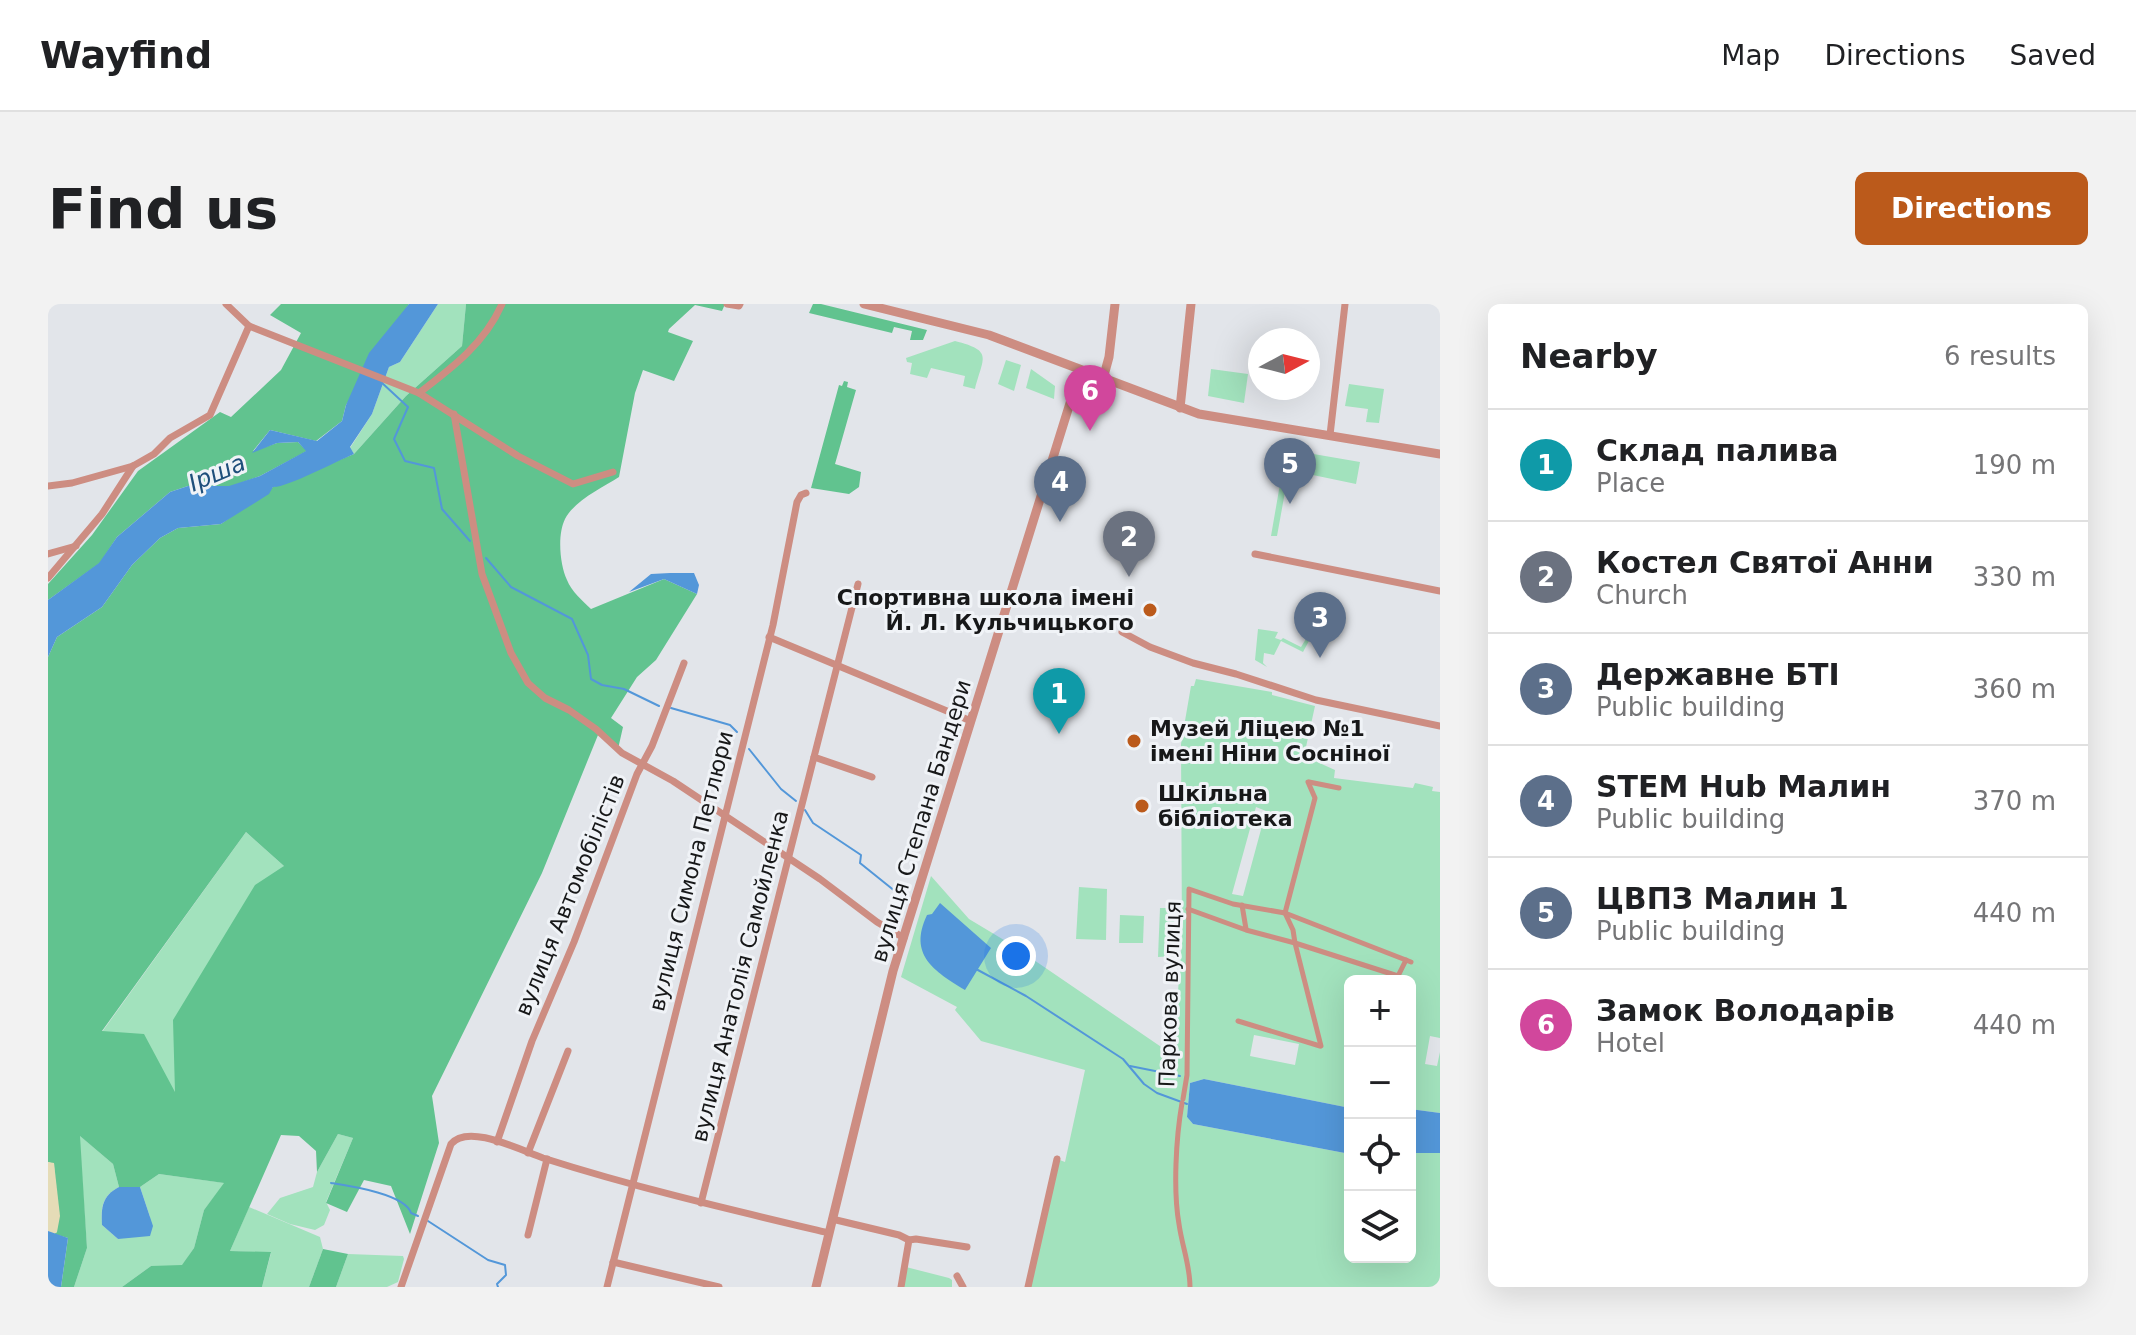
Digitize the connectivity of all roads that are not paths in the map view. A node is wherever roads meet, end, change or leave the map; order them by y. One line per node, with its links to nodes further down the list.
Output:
1 (226, 304): 9 (street)
2 (502, 304): 12 (street)
3 (727, 304): 4 (street)
4 (740, 304)
5 (864, 304): 10 (street)
6 (1115, 304): 11 (street)
7 (1191, 304): 13 (street)
8 (1345, 304): 15 (street)
9 (249, 326): 12 (street); 17 (street)
10 (1080, 371): 11 (street); 31 (street, вулиця Степана Бандери)
11 (1103, 379): 13 (street)
12 (419, 393): 14 (street)
13 (1180, 408): 15 (street)
14 (454, 414): 18 (street); 34 (street)
15 (1330, 435): 16 (street)
16 (1440, 454)
17 (133, 466): 19 (street); 21 (street)
18 (613, 472)
19 (48, 486)
20 (806, 493): 28 (street, вулиця Симона Петлюри)
21 (76, 546): 22 (street); 24 (street)
22 (48, 554)
23 (1255, 554): 26 (street)
24 (48, 578)
25 (858, 584): 30 (street, вулиця Анатолія Самойленка)
26 (1440, 591)
27 (1122, 632): 32 (street)
28 (769, 637): 30 (street); 37 (street, вулиця Симона Петлюри)
29 (684, 663): 34 (street, вулиця Автомобілістів)
30 (837, 666): 31 (street); 33 (street, вулиця Анатолія Самойленка)
31 (971, 721): 43 (street, вулиця Степана Бандери)
32 (1440, 726)
33 (814, 757): 35 (street); 38 (street, вулиця Анатолія Самойленка)
34 (643, 764): 37 (street); 47 (street, вулиця Автомобілістів)
35 (872, 777)
36 (1339, 788): 41 (street)
37 (724, 815): 38 (street); 51 (street, вулиця Симона Петлюри)
38 (789, 860): 43 (street); 52 (street, вулиця Анатолія Самойленка)
39 (1242, 905): 40 (street, Паркова вулиця); 41 (street); 42 (street)
40 (1188, 909): 42 (street); 67 (street, Паркова вулиця)
41 (1285, 913): 44 (street); 44 (street)
42 (1246, 930): 44 (street)
43 (904, 938): 53 (street, вулиця Степана Бандери)
44 (1295, 943): 45 (street)
45 (1238, 1021)
46 (568, 1051): 48 (street)
47 (497, 1142): 48 (street); 60 (street)
48 (528, 1153): 49 (street)
49 (547, 1159): 51 (street); 55 (street)
50 (1057, 1159): 66 (street)
51 (630, 1185): 52 (street); 58 (street, вулиця Симона Петлюри)
52 (701, 1203): 54 (street)
53 (832, 1219): 54 (street, вулиця Степана Бандери); 56 (street)
54 (829, 1233): 63 (street, вулиця Степана Бандери)
55 (528, 1235)
56 (909, 1240): 57 (street); 64 (street)
57 (967, 1247)
58 (613, 1262): 61 (street, вулиця Симона Петлюри); 62 (street)
59 (957, 1276): 65 (street)
60 (401, 1287)
61 (607, 1287)
62 (719, 1287)
63 (816, 1287)
64 (901, 1287)
65 (963, 1287)
66 (1028, 1287)
67 (1190, 1287)

